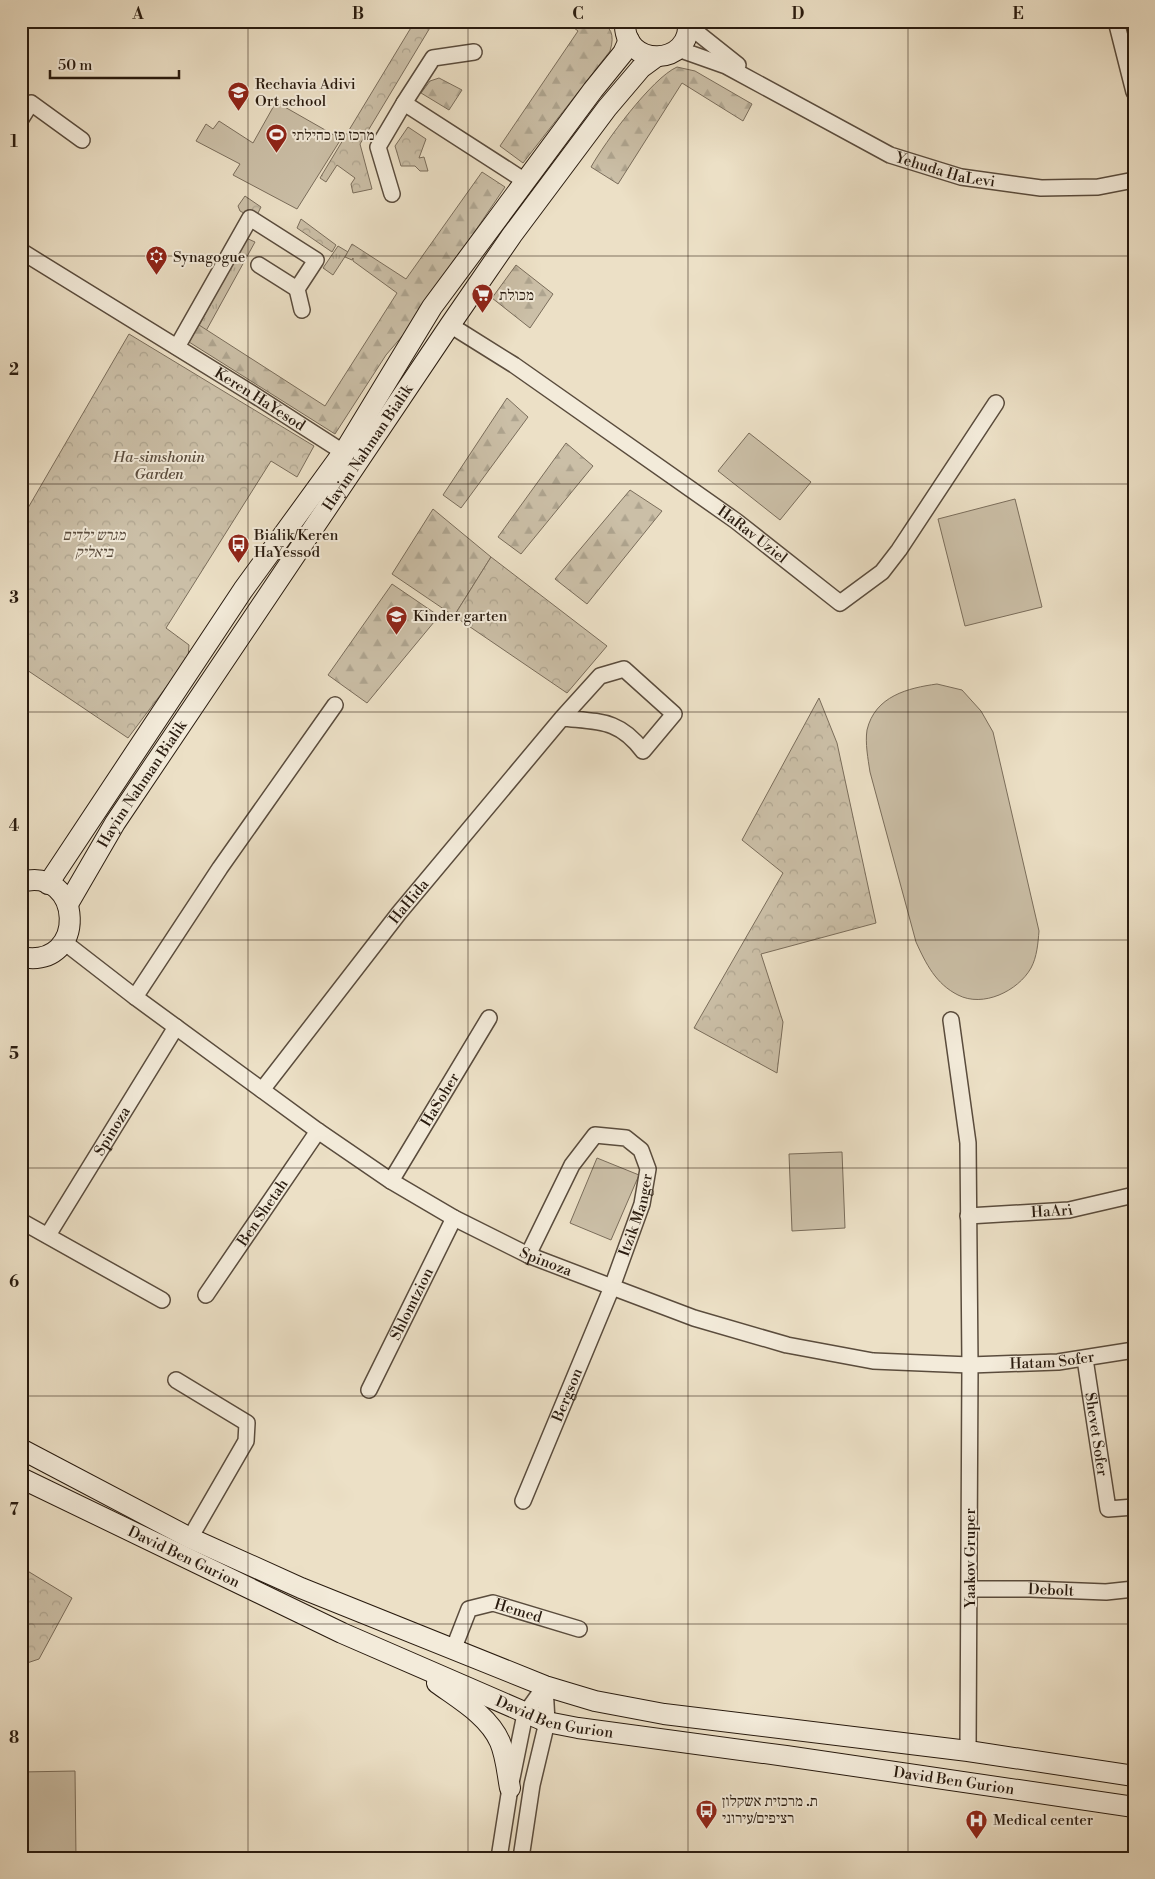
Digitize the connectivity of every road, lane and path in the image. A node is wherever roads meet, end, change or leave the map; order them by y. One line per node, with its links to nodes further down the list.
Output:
1 (1116, 21): 8 (street)
2 (688, 24): 4 (main road); 7 (street, Yehuda HaLevi)
3 (624, 28): 6 (main road); 14 (main road, Hayim Nahman Bialik)
4 (678, 49): 6 (main road, Hayim Nahman Bialik); 7 (street, Yehuda HaLevi)
5 (474, 52): 10 (street)
6 (656, 57): 20 (main road, Hayim Nahman Bialik)
7 (774, 91): 13 (street, Yehuda HaLevi)
8 (1134, 92)
9 (26, 100): 11 (street); 12 (street)
10 (404, 103): 14 (street); 15 (street)
11 (21, 119)
12 (82, 140)
13 (1134, 180)
14 (525, 181): 23 (main road, Hayim Nahman Bialik)
15 (392, 194)
16 (21, 251): 21 (street, Keren HaYesod)
17 (259, 265): 18 (street)
18 (298, 289): 19 (street); 21 (street)
19 (302, 310)
20 (450, 324): 22 (street, HaRav Uziel); 28 (main road, Hayim Nahman Bialik)
21 (177, 347): 23 (street, Keren HaYesod)
22 (996, 403)
23 (343, 452): 27 (main road, Hayim Nahman Bialik)
24 (335, 705): 31 (street)
25 (562, 718): 25 (street, HaHida); 35 (street, HaHida)
26 (21, 882): 27 (main road)
27 (48, 884): 28 (main road)
28 (68, 904): 29 (main road)
29 (64, 942): 30 (main road); 31 (street, Spinoza)
30 (21, 957)
31 (134, 997): 34 (street, Spinoza)
32 (489, 1018): 37 (street, HaSoher)
33 (951, 1020): 39 (street, Yaakov Gruper)
34 (176, 1027): 35 (street, Spinoza); 42 (street, Spinoza)
35 (262, 1090): 36 (street, Spinoza)
36 (318, 1131): 37 (street, Spinoza); 45 (street, Ben Shetah)
37 (391, 1182): 40 (street, Spinoza)
38 (1134, 1195): 39 (street, HaAri)
39 (968, 1216): 49 (street, Yaakov Gruper)
40 (454, 1218): 43 (street, Spinoza); 51 (street, Shlomtzion)
41 (21, 1221): 42 (street)
42 (48, 1235): 46 (street)
43 (528, 1255): 44 (street, Spinoza); 44 (street, Itzik Manger)
44 (612, 1287): 49 (street, Spinoza); 54 (street, Bergson)
45 (206, 1295)
46 (162, 1300)
47 (1134, 1350): 48 (street, Hatam Sofer)
48 (1085, 1358): 49 (street, Hatam Sofer); 55 (street, Shevet Sofer)
49 (970, 1365): 57 (street, Yaakov Gruper)
50 (176, 1380): 56 (street)
51 (369, 1390)
52 (21, 1449): 56 (main road, David Ben Gurion)
53 (21, 1478): 61 (main road, David Ben Gurion)
54 (523, 1501)
55 (1134, 1507)
56 (190, 1538): 60 (main road, David Ben Gurion)
57 (970, 1589): 58 (street, Debolt); 65 (street, Yaakov Gruper)
58 (1134, 1590)
59 (580, 1629): 60 (street, Hemed)
60 (453, 1650): 62 (main road, David Ben Gurion)
61 (410, 1662): 63 (main road, David Ben Gurion); 67 (main road)
62 (545, 1686): 63 (street); 64 (street); 65 (main road, David Ben Gurion)
63 (525, 1714): 64 (main road, David Ben Gurion); 67 (street)
64 (547, 1722): 68 (main road, David Ben Gurion); 70 (street)
65 (968, 1751): 66 (main road, David Ben Gurion)
66 (1134, 1776)
67 (510, 1788): 69 (street)
68 (1134, 1807)
69 (499, 1858)
70 (521, 1858)

